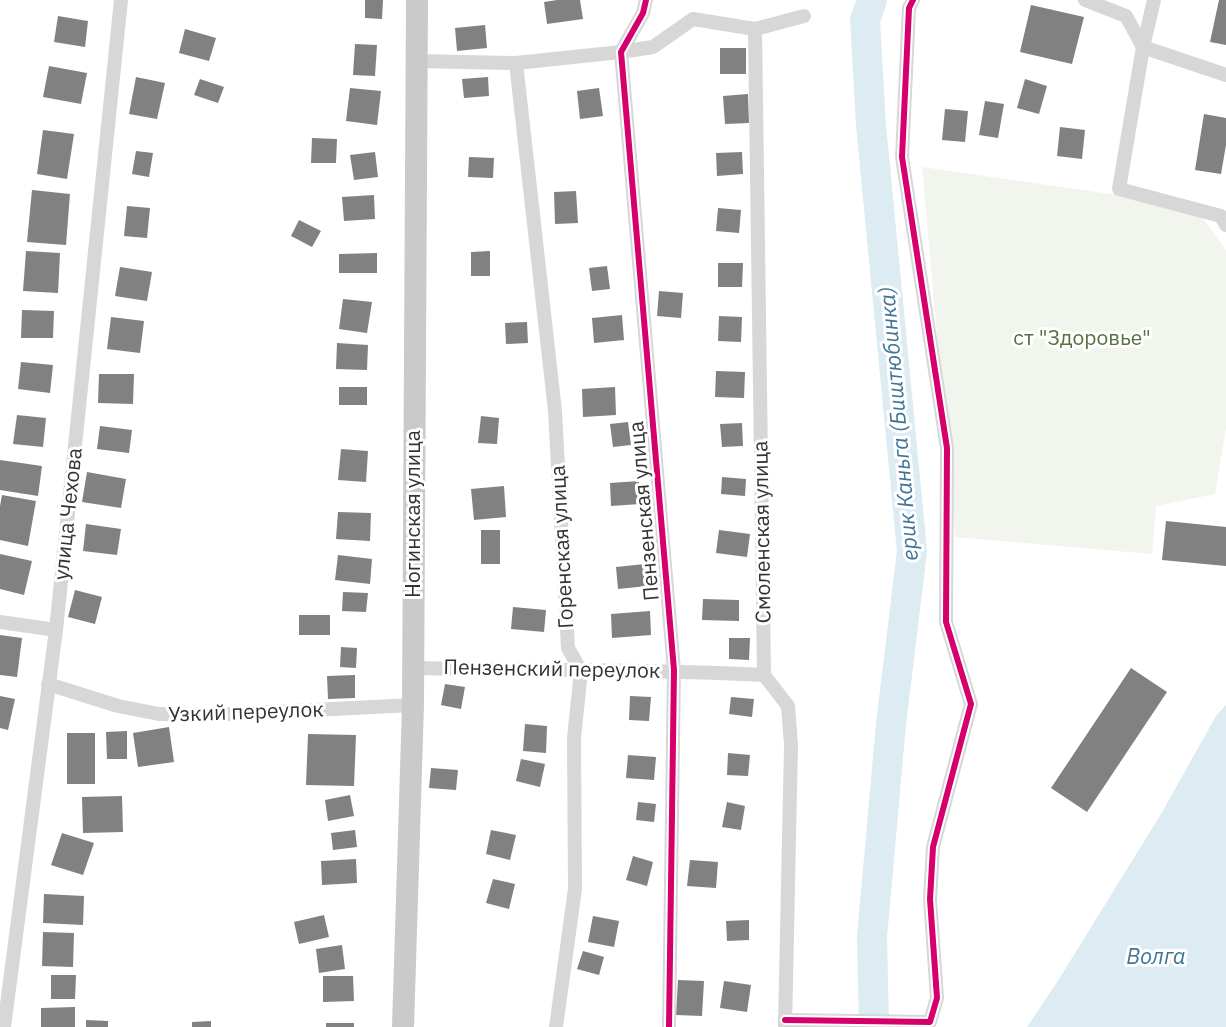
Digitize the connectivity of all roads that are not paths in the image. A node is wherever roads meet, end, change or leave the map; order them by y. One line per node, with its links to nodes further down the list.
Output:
1 (120, 0): 16 (street, улица Чехова)
2 (417, 0): 11 (main road, Ногинская улица)
3 (646, 0): 10 (street)
4 (913, 0): 23 (street)
5 (1085, 0): 9 (street)
6 (1154, 0): 9 (street)
7 (804, 16): 8 (street)
8 (755, 29): 10 (street); 20 (street, Смоленская улица)
9 (1143, 47): 13 (street); 14 (street)
10 (621, 52): 12 (street); 18 (street, Пензенская улица)
11 (416, 61): 12 (street); 17 (main road, Ногинская улица)
12 (516, 63): 19 (street, Горенская улица)
13 (1226, 75)
14 (1226, 225)
15 (0, 622): 16 (street)
16 (56, 630): 21 (street, улица Чехова)
17 (412, 668): 19 (street, Пензенский переулок); 22 (main road, Ногинская улица)
18 (674, 670): 19 (street, Пензенский переулок); 20 (street, Пензенский переулок); 27 (street, Пензенская улица)
19 (581, 671): 26 (street)
20 (764, 675): 23 (street)
21 (48, 684): 22 (street, Узкий переулок); 24 (street, улица Чехова)
22 (413, 705): 25 (main road, Ногинская улица)
23 (785, 1024)
24 (4, 1027)
25 (404, 1027)
26 (556, 1027)
27 (669, 1027)

